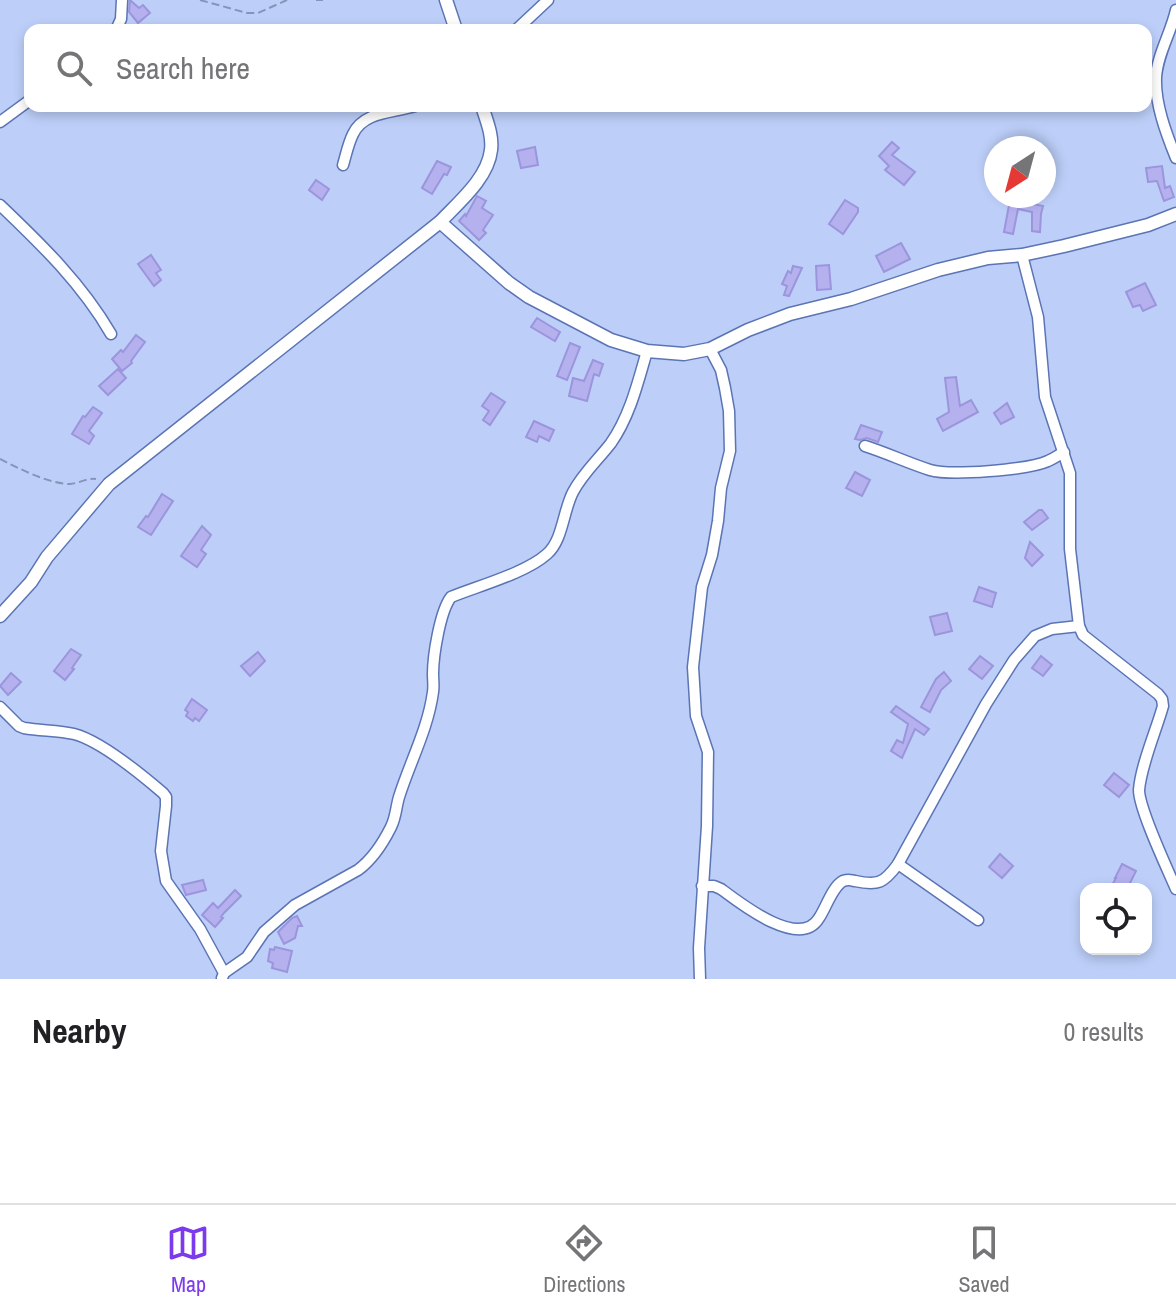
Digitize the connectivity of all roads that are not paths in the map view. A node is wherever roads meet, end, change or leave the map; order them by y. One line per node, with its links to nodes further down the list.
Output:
1 (122, 0): 5 (street)
2 (446, 0): 6 (street)
3 (548, 0): 7 (street)
4 (1176, 10): 12 (street)
5 (119, 24)
6 (454, 24)
7 (522, 24)
8 (24, 104): 11 (street)
9 (392, 112): 13 (street)
10 (484, 112): 16 (street)
11 (0, 122)
12 (1176, 158)
13 (343, 165)
14 (0, 205): 18 (street)
15 (1176, 214): 17 (street)
16 (440, 222): 20 (street); 23 (street)
17 (1022, 255): 19 (street); 22 (street)
18 (111, 334)
19 (710, 349): 20 (street); 27 (street)
20 (647, 351): 30 (street)
21 (865, 446): 22 (street)
22 (1064, 452): 24 (street)
23 (0, 616)
24 (1079, 626): 26 (street); 28 (street)
25 (0, 707): 30 (street)
26 (898, 864): 27 (street); 29 (street)
27 (702, 886): 31 (street)
28 (1176, 889)
29 (978, 920)
30 (223, 976)
31 (700, 979)

